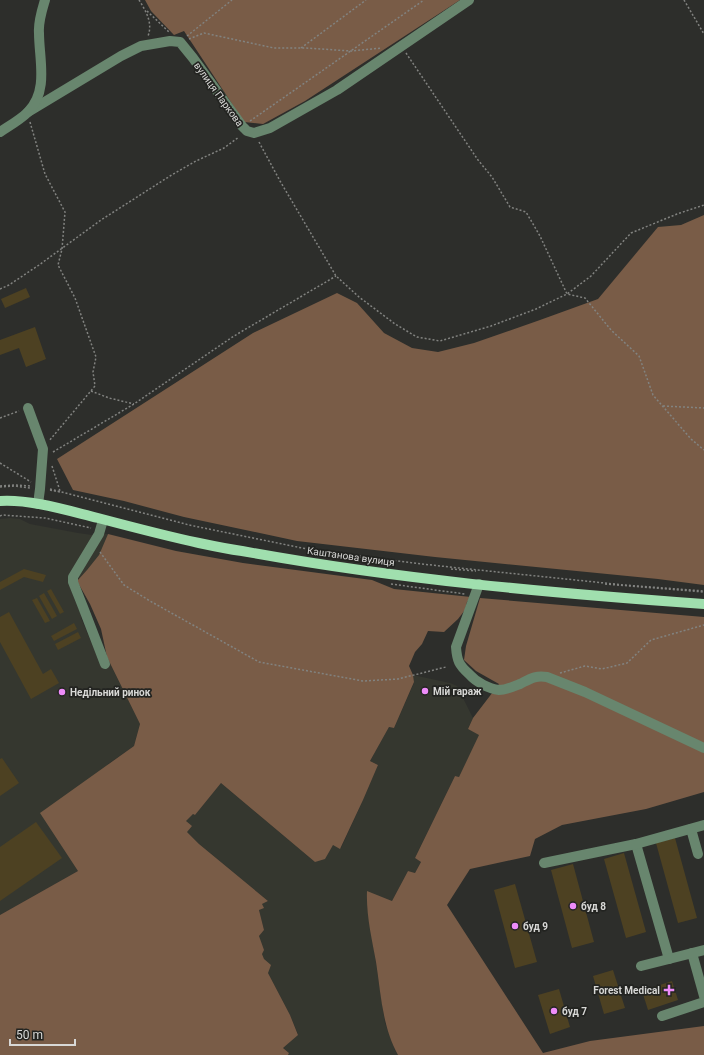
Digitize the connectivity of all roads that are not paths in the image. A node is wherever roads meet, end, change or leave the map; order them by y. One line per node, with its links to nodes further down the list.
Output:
1 (45, 0): 3 (street)
2 (469, 0): 3 (street, вулиця Паркова)
3 (28, 112): 4 (street)
4 (0, 132)
5 (28, 408): 7 (street)
6 (0, 502): 7 (main road, Каштанова вулиця)
7 (38, 504): 8 (main road, Каштанова вулиця)
8 (103, 520): 9 (main road, Каштанова вулиця); 11 (street)
9 (479, 584): 10 (main road, Каштанова вулиця); 12 (street)
10 (704, 604)
11 (105, 664)
12 (704, 748)
13 (704, 825): 14 (street)
14 (691, 829): 15 (street); 16 (street)
15 (636, 844): 17 (street); 20 (street)
16 (698, 854)
17 (544, 863)
18 (704, 950): 19 (street)
19 (692, 953): 20 (street); 22 (street)
20 (669, 959): 21 (street)
21 (642, 966)
22 (704, 996)
23 (704, 1002): 24 (street)
24 (662, 1016)

